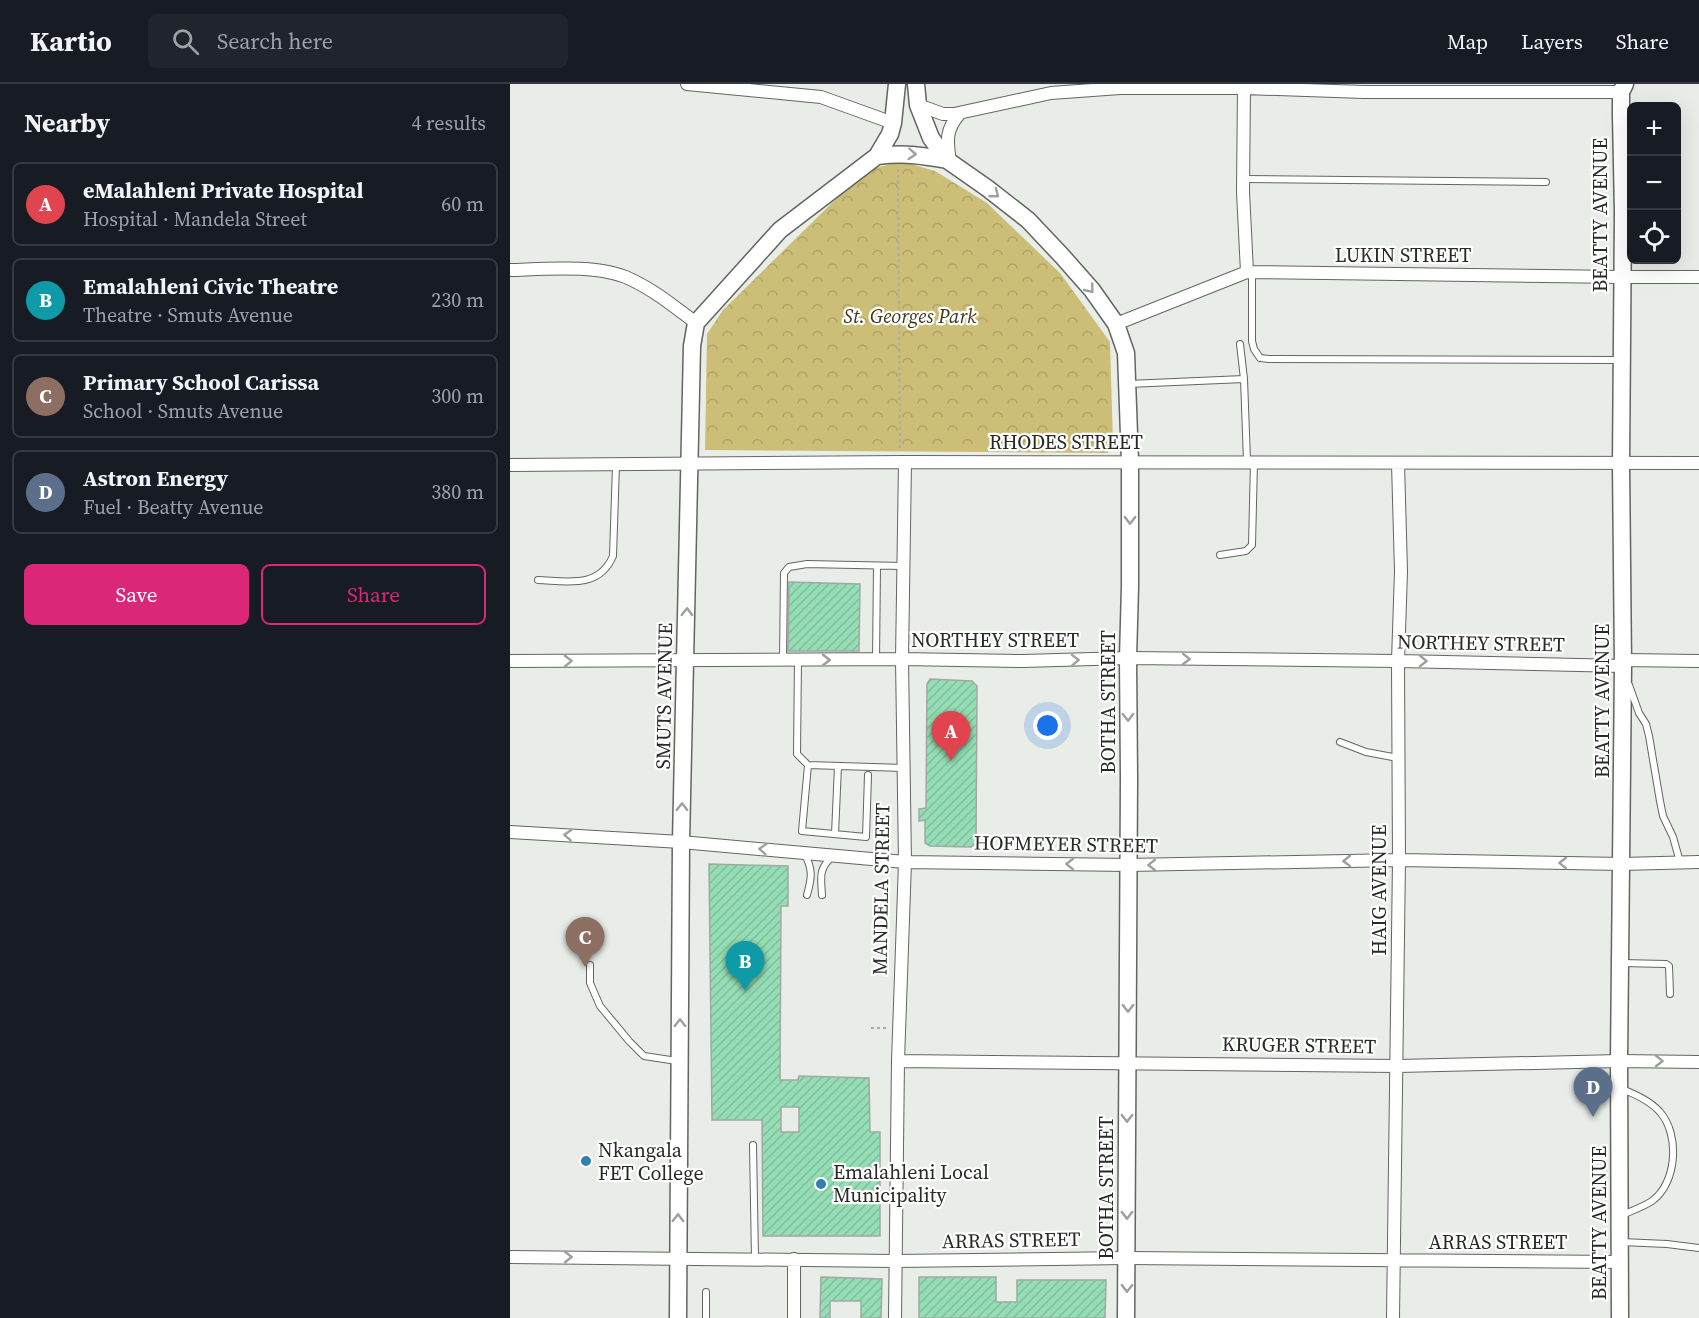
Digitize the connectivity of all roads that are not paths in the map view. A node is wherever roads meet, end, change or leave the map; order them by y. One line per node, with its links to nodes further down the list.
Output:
1 (687, 84): 8 (street)
2 (897, 84): 8 (main road)
3 (916, 84): 6 (main road)
4 (1244, 86): 5 (street); 7 (street); 11 (street)
5 (1623, 88): 16 (main road, BEATTY AVENUE)
6 (918, 105): 7 (street); 10 (main road)
7 (960, 113): 10 (street)
8 (893, 123): 9 (main road)
9 (877, 156): 10 (main road, one-way to 10); 17 (main road)
10 (949, 162): 18 (main road, BOTHA STREET, one-way to 18)
11 (1243, 179): 12 (lane); 14 (street)
12 (1546, 182)
13 (510, 270): 17 (street)
14 (1249, 272): 16 (street, LUKIN STREET); 18 (street, LUKIN STREET); 20 (lane)
15 (1699, 277): 16 (street, LUKIN STREET)
16 (1622, 278): 20 (main road, BEATTY AVENUE)
17 (696, 322): 28 (main road, SMUTS AVENUE)
18 (1116, 324): 22 (main road, BOTHA STREET)
19 (1240, 344): 21 (lane)
20 (1622, 360): 29 (main road, BEATTY AVENUE)
21 (1244, 379): 22 (lane); 23 (lane)
22 (1127, 384): 25 (main road, BOTHA STREET)
23 (1250, 461): 25 (street, RHODES STREET); 26 (street, RHODES STREET); 32 (lane)
24 (903, 462): 25 (street, RHODES STREET); 28 (street, RHODES STREET); 34 (street, MANDELA STREET)
25 (1130, 462): 36 (main road, BOTHA STREET, one-way to 36)
26 (1398, 463): 29 (street, RHODES STREET); 42 (street, HAIG AVENUE)
27 (1699, 463): 29 (street, RHODES STREET)
28 (690, 464): 31 (street, RHODES STREET); 38 (main road, SMUTS AVENUE, one-way to 28)
29 (1621, 464): 45 (main road, BEATTY AVENUE)
30 (510, 465): 31 (street, RHODES STREET)
31 (615, 465): 35 (lane)
32 (1220, 555)
33 (877, 566): 34 (lane); 39 (lane); 41 (lane)
34 (904, 566): 37 (street, MANDELA STREET)
35 (538, 580)
36 (1128, 658): 37 (street, NORTHEY STREET, one-way to 36); 42 (street, NORTHEY STREET, one-way to 42); 62 (main road, BOTHA STREET, one-way to 62)
37 (902, 659): 41 (street, NORTHEY STREET); 50 (street, MANDELA STREET)
38 (686, 660): 39 (street, NORTHEY STREET); 44 (street, NORTHEY STREET, one-way to 38); 54 (main road, SMUTS AVENUE, one-way to 38)
39 (783, 660): 40 (street, NORTHEY STREET)
40 (798, 660): 41 (street, NORTHEY STREET, one-way to 41); 48 (lane)
41 (876, 660)
42 (1398, 661): 45 (street, NORTHEY STREET, one-way to 45); 47 (street, HAIG AVENUE)
43 (1699, 661): 45 (street, NORTHEY STREET)
44 (510, 662)
45 (1623, 663): 59 (lane); 61 (main road, BEATTY AVENUE)
46 (1340, 742): 47 (lane)
47 (1398, 758): 57 (street, HAIG AVENUE)
48 (808, 765): 49 (lane); 53 (lane)
49 (838, 766): 50 (lane); 53 (lane)
50 (904, 768): 58 (street, MANDELA STREET)
51 (868, 776): 53 (lane)
52 (510, 832): 54 (street, HOFMEYER STREET, one-way to 52)
53 (836, 834)
54 (681, 842): 55 (street, HOFMEYER STREET, one-way to 54); 70 (main road, SMUTS AVENUE, one-way to 54)
55 (804, 853): 56 (street, HOFMEYER STREET); 63 (lane)
56 (833, 855): 58 (street, HOFMEYER STREET); 64 (lane)
57 (1399, 860): 61 (street, HOFMEYER STREET, one-way to 57); 62 (street, HOFMEYER STREET, one-way to 62); 73 (street, HAIG AVENUE)
58 (905, 862): 62 (street, HOFMEYER STREET, one-way to 58); 68 (street, MANDELA STREET)
59 (1680, 862): 60 (street, HOFMEYER STREET); 61 (street, HOFMEYER STREET)
60 (1699, 862)
61 (1622, 864): 65 (main road, BEATTY AVENUE)
62 (1128, 865): 72 (main road, BOTHA STREET, one-way to 72)
63 (807, 895)
64 (822, 895)
65 (1620, 963): 67 (lane); 69 (main road, BEATTY AVENUE)
66 (590, 965): 70 (lane)
67 (1670, 994)
68 (898, 1061): 72 (street, KRUGER STREET); 84 (street, MANDELA STREET)
69 (1619, 1061): 71 (street, KRUGER STREET, one-way to 71); 73 (street, KRUGER STREET); 74 (main road, BEATTY AVENUE)
70 (680, 1062): 80 (main road, SMUTS AVENUE, one-way to 70)
71 (1699, 1062)
72 (1127, 1063): 73 (street, KRUGER STREET); 81 (main road, BOTHA STREET, one-way to 81)
73 (1398, 1066): 85 (street, HAIG AVENUE)
74 (1619, 1088): 76 (main road, BEATTY AVENUE); 76 (lane)
75 (753, 1145): 82 (lane)
76 (1620, 1215): 77 (main road, BEATTY AVENUE)
77 (1621, 1242): 78 (lane); 86 (main road, BEATTY AVENUE)
78 (1699, 1248)
79 (510, 1257): 80 (street, ARRAS STREET, one-way to 80)
80 (678, 1258): 82 (street, ARRAS STREET); 88 (main road, SMUTS AVENUE)
81 (1127, 1258): 84 (street, ARRAS STREET); 85 (street, ARRAS STREET); 92 (main road, BOTHA STREET, one-way to 92)
82 (755, 1259): 83 (street, ARRAS STREET)
83 (794, 1259): 84 (street, ARRAS STREET); 90 (street)
84 (895, 1261): 91 (street, MANDELA STREET)
85 (1395, 1261): 86 (street, ARRAS STREET); 93 (street, HAIG AVENUE)
86 (1621, 1262): 94 (main road, BEATTY AVENUE)
87 (706, 1292): 89 (lane)
88 (678, 1318)
89 (706, 1318)
90 (794, 1318)
91 (895, 1318)
92 (1126, 1318)
93 (1393, 1318)
94 (1620, 1318)

